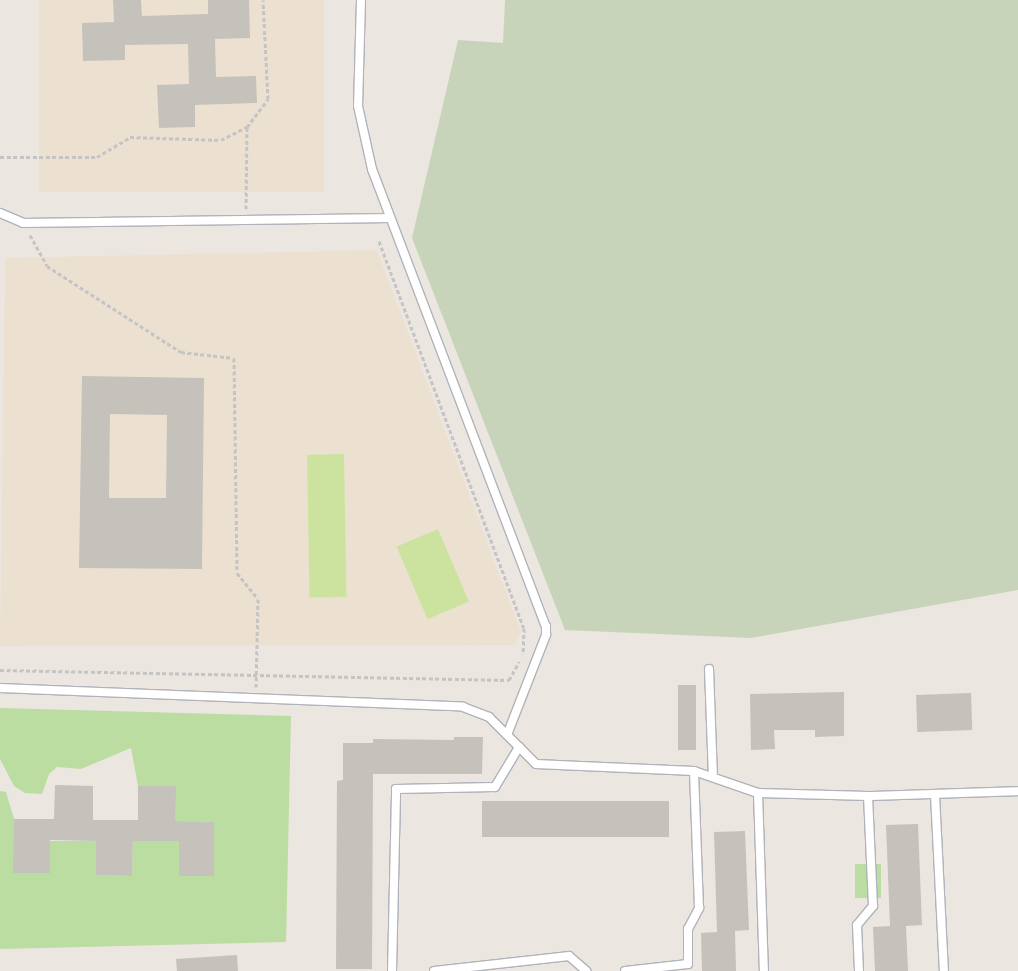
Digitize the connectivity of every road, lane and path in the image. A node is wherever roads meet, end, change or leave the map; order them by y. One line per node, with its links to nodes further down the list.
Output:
1 (263, 0): 3 (path)
2 (361, 0): 6 (lane)
3 (247, 127): 4 (path); 7 (path)
4 (0, 157)
5 (0, 213): 8 (lane)
6 (390, 218): 7 (lane); 15 (lane)
7 (245, 220): 8 (lane)
8 (23, 223): 12 (path)
9 (378, 241): 12 (path)
10 (709, 669): 18 (lane)
11 (0, 670): 12 (path)
12 (256, 675): 14 (path)
13 (0, 688): 14 (lane)
14 (256, 698): 15 (lane)
15 (507, 735): 16 (lane)
16 (519, 747): 17 (lane); 23 (lane)
17 (694, 771): 18 (lane); 26 (lane)
18 (713, 778): 20 (lane)
19 (1018, 791): 21 (lane)
20 (758, 793): 22 (lane); 27 (lane)
21 (935, 795): 22 (lane); 29 (lane)
22 (868, 796): 28 (lane)
23 (392, 971)
24 (434, 971): 25 (lane)
25 (586, 971)
26 (625, 971)
27 (764, 971)
28 (859, 971)
29 (944, 971)

